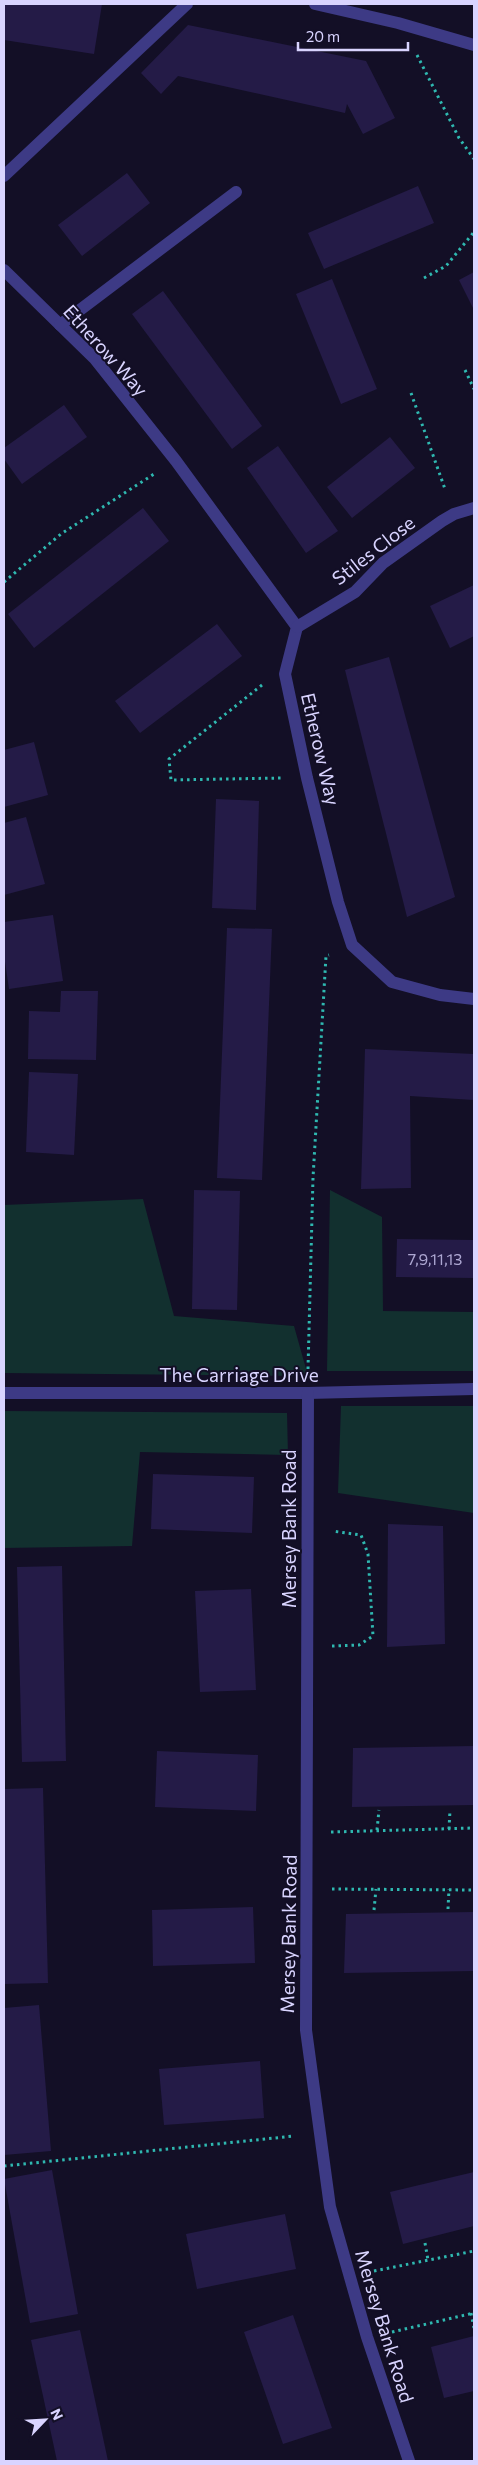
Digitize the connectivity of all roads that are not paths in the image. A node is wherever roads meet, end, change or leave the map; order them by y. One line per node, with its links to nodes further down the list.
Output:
1 (187, 4): 4 (street)
2 (315, 4): 3 (street)
3 (474, 45)
4 (4, 176)
5 (236, 192): 7 (street)
6 (4, 270): 7 (street, Etherow Way)
7 (60, 325): 9 (street, Etherow Way)
8 (474, 508): 9 (street, Stiles Close)
9 (297, 627): 10 (street, Etherow Way)
10 (474, 998)
11 (474, 1389): 13 (street, The Carriage Drive)
12 (4, 1393): 13 (street, The Carriage Drive)
13 (308, 1393): 14 (street, Mersey Bank Road)
14 (409, 2461)

